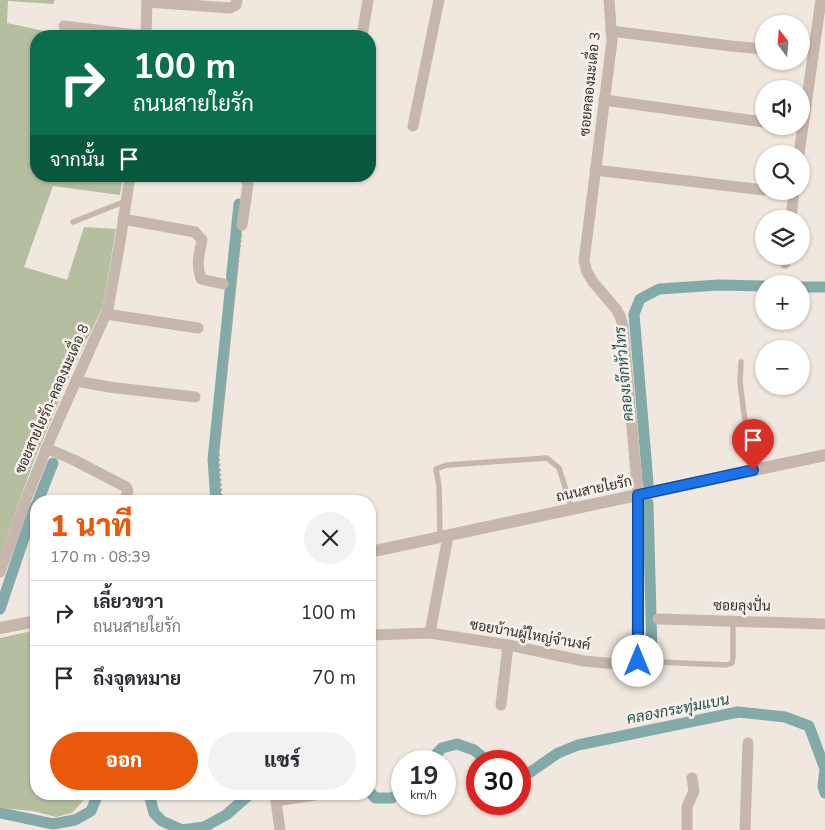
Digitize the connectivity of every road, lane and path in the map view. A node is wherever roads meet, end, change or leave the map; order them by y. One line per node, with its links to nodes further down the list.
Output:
1 (237, 0): 6 (street)
2 (368, 0): 10 (street)
3 (439, 0): 16 (street)
4 (608, 0): 11 (street, ซอยคลองมะเดื่อ 3)
5 (821, 0): 12 (street)
6 (147, 1): 9 (street)
7 (64, 26): 8 (street)
8 (96, 30)
9 (145, 30)
10 (363, 30)
11 (611, 32): 13 (street); 14 (street, ซอยคลองมะเดื่อ 3)
12 (810, 42)
13 (755, 48)
14 (604, 100): 15 (street); 17 (street, ซอยคลองมะเดื่อ 3)
15 (755, 121)
16 (413, 126)
17 (596, 170): 20 (street); 36 (street, ซอยคลองมะเดื่อ 3)
18 (129, 182): 21 (street, ซอยสายใยรัก-คลองมะเดื่อ 8)
19 (247, 182): 24 (street)
20 (755, 189)
21 (126, 201): 22 (street, ซอยสายใยรัก-คลองมะเดื่อ 8); 23 (lane)
22 (123, 219): 25 (street); 26 (street, ซอยสายใยรัก-คลองมะเดื่อ 8)
23 (73, 222)
24 (242, 225): 35 (path)
25 (224, 284)
26 (106, 314): 27 (street); 29 (street, ซอยสายใยรัก-คลองมะเดื่อ 8)
27 (198, 328)
28 (741, 362): 33 (lane)
29 (76, 381): 30 (street); 31 (street, ซอยสายใยรัก-คลองมะเดื่อ 8)
30 (195, 397)
31 (46, 448): 34 (street); 40 (street, ซอยสายใยรัก-คลองมะเดื่อ 8)
32 (825, 455): 33 (street, ถนนสายใยรัก)
33 (753, 470): 36 (street, ถนนสายใยรัก)
34 (126, 495)
35 (222, 495)
36 (638, 495): 37 (street, ถนนสายใยรัก); 49 (street)
37 (572, 509): 38 (street, ถนนสายใยรัก); 38 (lane)
38 (444, 537): 39 (street, ถนนสายใยรัก); 46 (street)
39 (376, 551)
40 (0, 572)
41 (658, 620): 42 (street, ซอยลุงปั่น)
42 (734, 621): 44 (street, ซอยลุงปั่น); 49 (lane)
43 (30, 622): 45 (street)
44 (825, 624)
45 (0, 628)
46 (430, 633): 47 (street, ซอยบ้านผู้ใหญ่จำนงค์); 48 (street, ซอยบ้านผู้ใหญ่จำนงค์)
47 (376, 635)
48 (508, 645): 49 (street, ซอยบ้านผู้ใหญ่จำนงค์); 50 (street)
49 (638, 661)
50 (501, 705)
51 (748, 743): 56 (street)
52 (692, 778): 55 (street)
53 (282, 800): 54 (street)
54 (280, 830)
55 (687, 830)
56 (745, 830)

